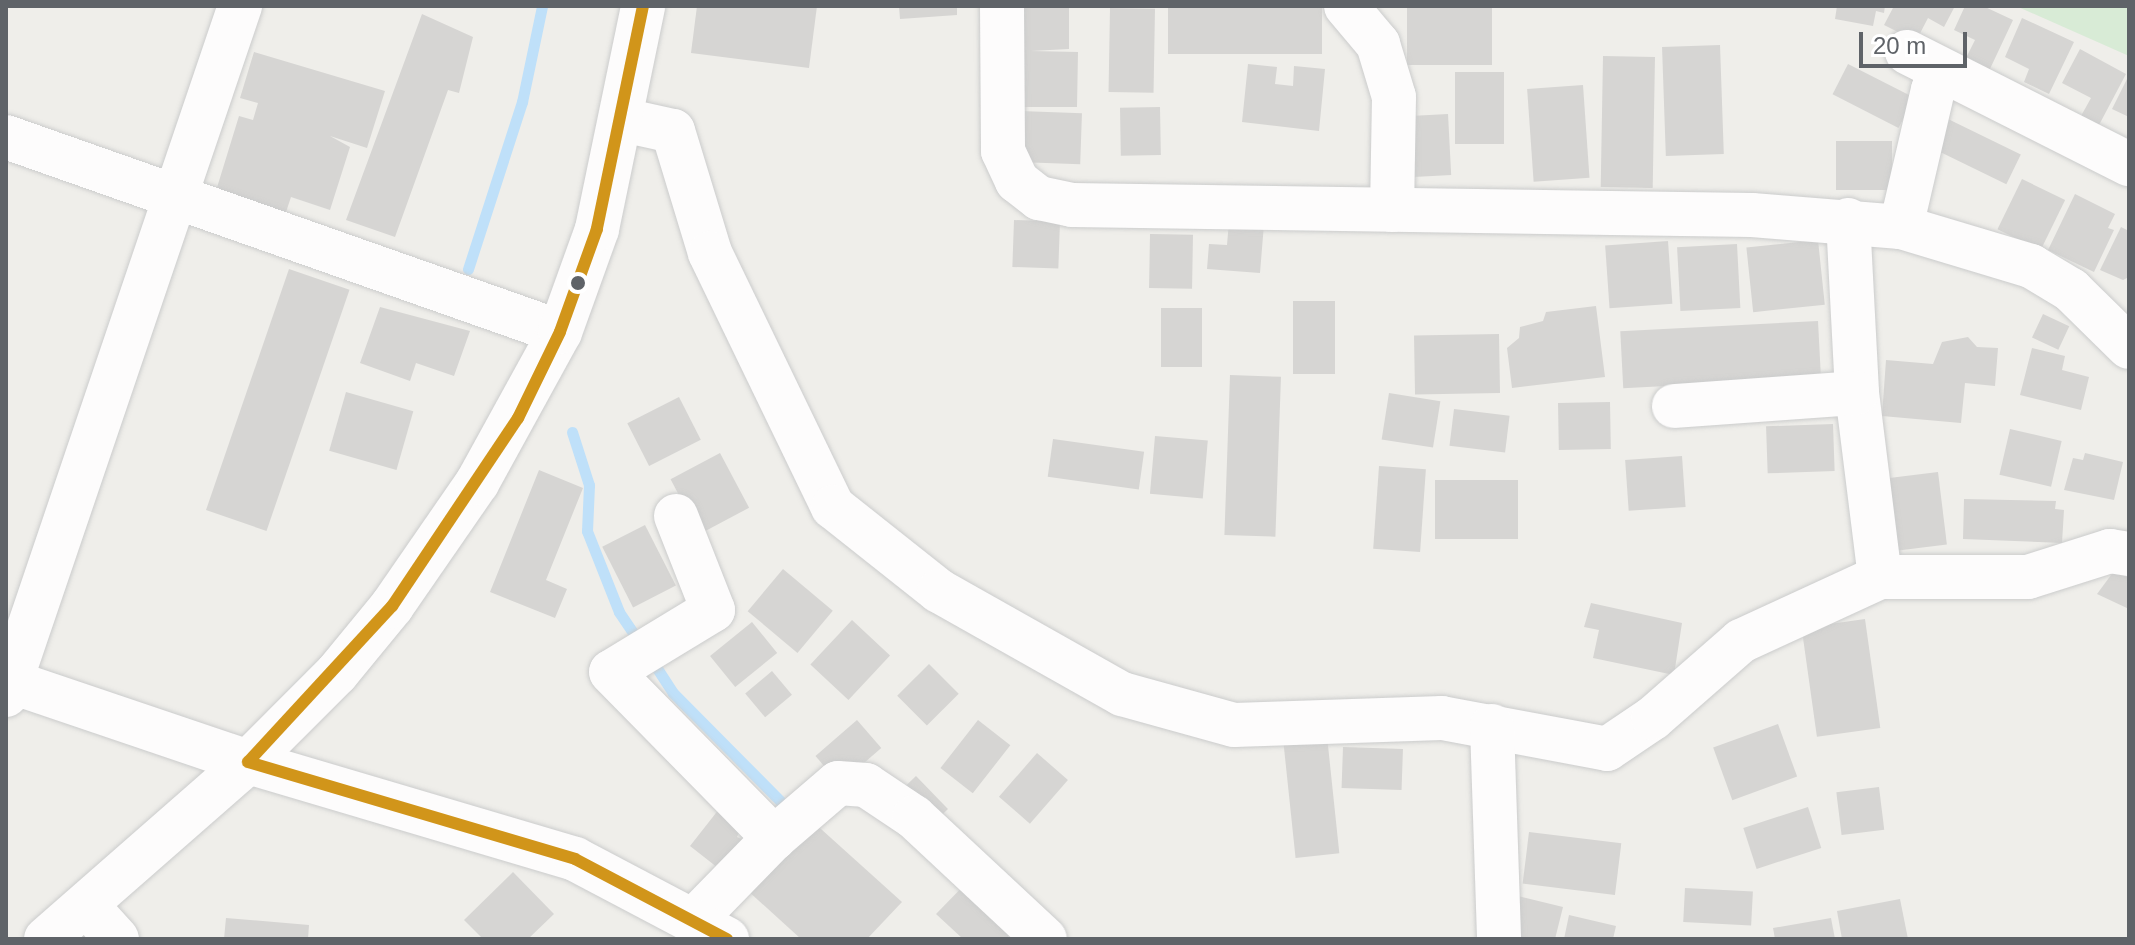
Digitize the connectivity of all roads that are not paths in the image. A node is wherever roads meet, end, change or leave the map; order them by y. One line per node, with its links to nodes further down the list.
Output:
1 (240, 6): 8 (street)
2 (643, 6): 5 (street)
3 (1002, 6): 9 (street)
4 (1346, 6): 9 (street)
5 (623, 120): 12 (street); 20 (street)
6 (6, 137): 8 (street)
7 (2129, 164): 11 (street)
8 (175, 197): 12 (street); 19 (street)
9 (1392, 210): 10 (street)
10 (1848, 220): 11 (street); 14 (street)
11 (1901, 227): 13 (street)
12 (560, 332): 21 (street)
13 (2129, 347)
14 (1857, 393): 15 (street); 18 (street)
15 (1674, 406)
16 (676, 516): 22 (street)
17 (2129, 554): 18 (street)
18 (1880, 577): 20 (street)
19 (7, 686): 21 (street)
20 (1492, 726): 28 (street)
21 (248, 762): 23 (street); 24 (street)
22 (786, 828): 24 (street); 27 (street)
23 (88, 907): 25 (street); 26 (street)
24 (711, 929)
25 (46, 939)
26 (117, 939)
27 (1045, 939)
28 (1499, 939)

